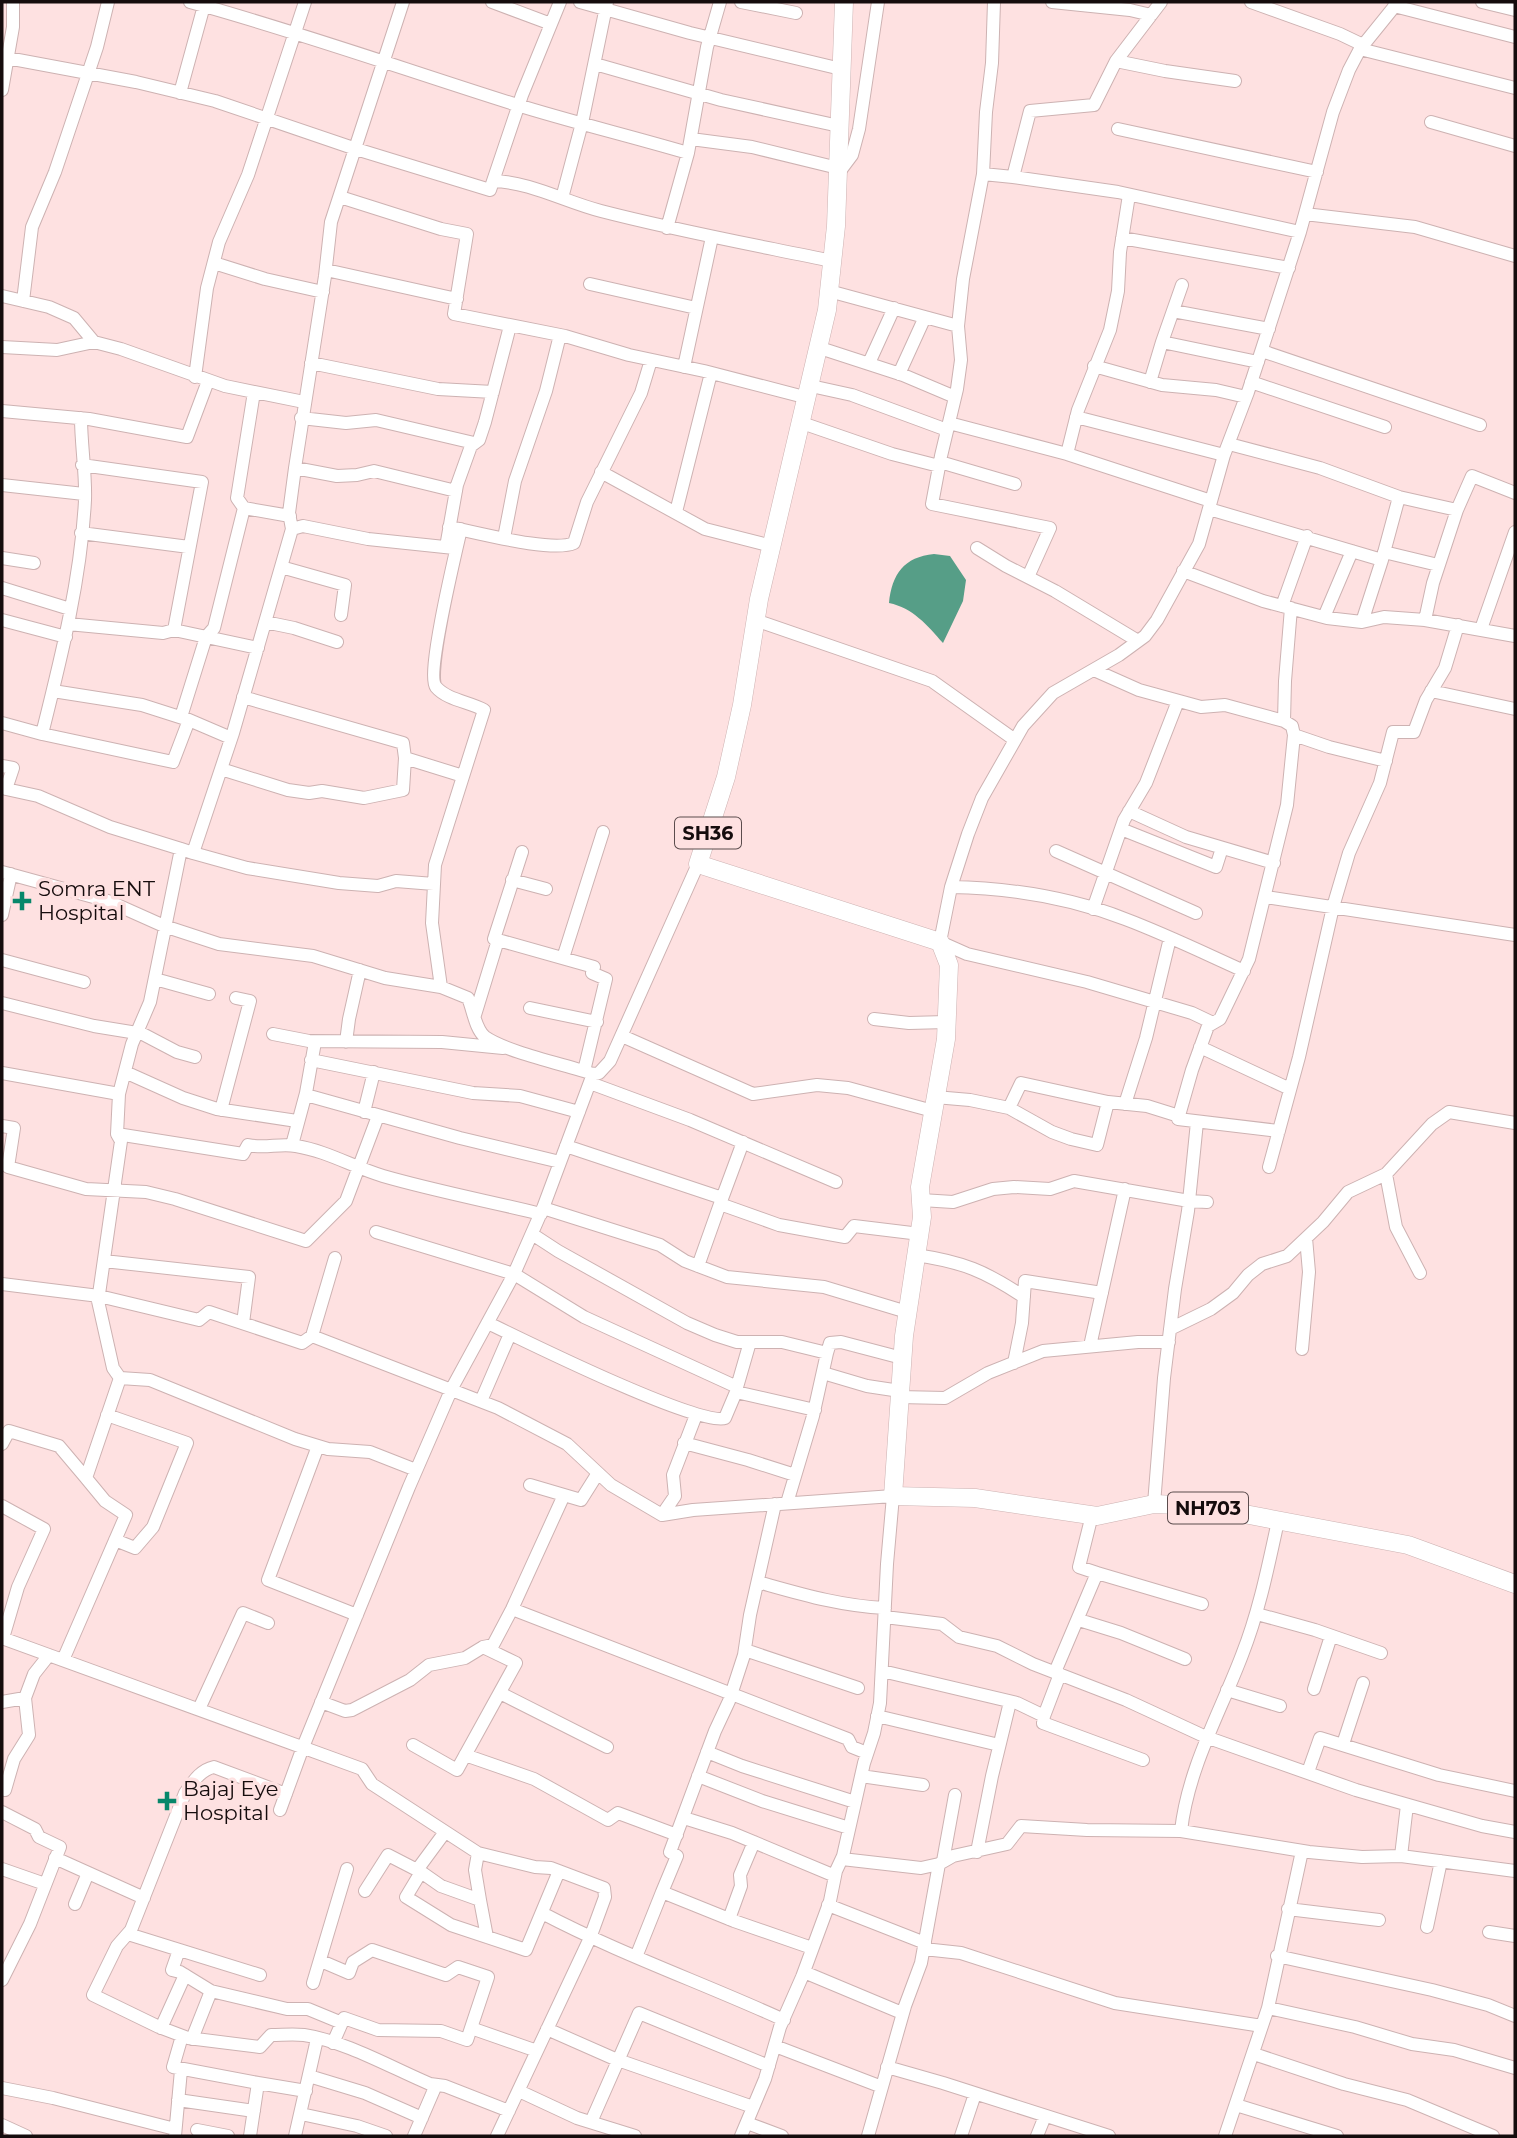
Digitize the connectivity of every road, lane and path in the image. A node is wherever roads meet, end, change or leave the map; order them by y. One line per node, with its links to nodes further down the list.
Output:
1 (13, 2): 30 (street)
2 (108, 2): 35 (street)
3 (190, 2): 18 (street)
4 (305, 2): 26 (street)
5 (403, 2): 32 (street)
6 (492, 2): 19 (street)
7 (560, 2): 25 (street)
8 (580, 2): 21 (street)
9 (720, 2): 28 (street)
10 (740, 2): 23 (street)
11 (844, 2): 34 (highway, SH36)
12 (878, 2): 51 (street)
13 (994, 2): 53 (street)
14 (1052, 2): 24 (street)
15 (1161, 2): 24 (street)
16 (1251, 2): 29 (street)
17 (1482, 2): 22 (street)
18 (205, 4): 26 (street); 39 (street)
19 (506, 4): 25 (street)
20 (1396, 4): 27 (street); 29 (street)
21 (606, 5): 28 (street); 33 (street)
22 (1515, 10)
23 (796, 13)
24 (1151, 15): 31 (street)
25 (551, 24): 41 (street)
26 (296, 32): 32 (street); 42 (street)
27 (1515, 37)
28 (710, 38): 34 (street); 40 (street)
29 (1361, 47): 37 (street); 52 (street)
30 (4, 57): 35 (street); 38 (street)
31 (1116, 61): 36 (street); 54 (street)
32 (383, 63): 41 (street); 49 (street)
33 (595, 64): 40 (street); 44 (street)
34 (841, 69): 45 (highway, SH36)
35 (88, 73): 39 (street); 75 (street)
36 (1235, 81)
37 (1515, 88)
38 (2, 90)
39 (180, 93): 42 (street)
40 (700, 94): 45 (street); 47 (street)
41 (518, 105): 44 (street); 55 (street)
42 (268, 119): 49 (street); 66 (street)
43 (1431, 122): 48 (street)
44 (582, 123): 50 (street); 58 (street)
45 (839, 126): 51 (highway, SH36)
46 (1118, 129): 52 (street)
47 (691, 139): 50 (street); 51 (street)
48 (1515, 146)
49 (356, 149): 55 (street); 57 (street)
50 (688, 153): 60 (street)
51 (838, 172): 65 (highway, SH36)
52 (1317, 172): 59 (street)
53 (983, 174): 54 (street); 81 (street)
54 (1013, 177): 56 (street)
55 (493, 181): 58 (street)
56 (1129, 195): 61 (street); 63 (street)
57 (340, 197): 68 (street); 74 (street)
58 (562, 198): 60 (street)
59 (1305, 214): 61 (street); 64 (street)
60 (667, 228): 62 (street)
61 (1300, 232): 67 (street)
62 (712, 237): 65 (street); 76 (street)
63 (1122, 238): 67 (street); 92 (street)
64 (1515, 256)
65 (832, 261): 71 (highway, SH36)
66 (214, 263): 72 (street); 96 (street)
67 (1289, 268): 82 (street)
68 (326, 270): 72 (street); 74 (street)
69 (590, 284): 76 (street)
70 (1182, 285): 78 (street)
71 (829, 291): 77 (street); 87 (highway, SH36)
72 (323, 292): 90 (street)
73 (2, 296): 75 (street)
74 (457, 299): 80 (street)
75 (23, 300): 84 (street)
76 (696, 308): 93 (street)
77 (894, 308): 79 (street); 91 (street)
78 (1173, 312): 82 (street); 85 (street)
79 (925, 317): 81 (street); 95 (street)
80 (510, 326): 83 (street); 100 (street)
81 (958, 326): 102 (street)
82 (1269, 329): 88 (street)
83 (560, 335): 89 (street); 135 (street)
84 (94, 342): 86 (street); 96 (street)
85 (1162, 342): 88 (street); 97 (street)
86 (2, 346)
87 (820, 348): 91 (street); 101 (highway, SH36)
88 (1260, 356): 98 (street); 110 (street)
89 (651, 360): 93 (street); 119 (street)
90 (311, 363): 100 (street); 104 (street)
91 (869, 363): 95 (street)
92 (1094, 366): 97 (street); 106 (street)
93 (684, 367): 94 (street)
94 (711, 373): 101 (street); 129 (street)
95 (899, 373): 102 (street)
96 (201, 379): 99 (street); 107 (street)
97 (1150, 382): 103 (street)
98 (1251, 382): 103 (street); 112 (street)
99 (254, 392): 104 (street); 127 (street)
100 (493, 392): 113 (street)
101 (809, 392): 109 (highway, SH36); 111 (street)
102 (955, 397): 111 (street)
103 (1246, 397): 114 (street)
104 (304, 402): 108 (street)
105 (2, 411): 107 (street)
106 (1076, 417): 114 (street); 115 (street)
107 (81, 418): 117 (street)
108 (301, 418): 113 (street); 118 (street)
109 (802, 423): 116 (street); 136 (highway, SH36)
110 (1480, 425)
111 (948, 427): 115 (street); 116 (street)
112 (1385, 427)
113 (474, 443): 122 (street)
114 (1227, 450): 125 (street); 126 (street)
115 (1067, 454): 126 (street)
116 (939, 464): 120 (street); 148 (street)
117 (82, 465): 124 (street); 137 (street)
118 (295, 468): 122 (street); 130 (street)
119 (601, 472): 129 (street); 135 (street)
120 (1015, 484)
121 (2, 485): 124 (street)
122 (456, 491): 131 (street)
123 (1515, 493): 128 (street)
124 (84, 494): 133 (street)
125 (1398, 497): 128 (street); 142 (street)
126 (1210, 505): 134 (street); 147 (street)
127 (244, 508): 130 (street); 163 (street)
128 (1457, 510): 145 (street)
129 (676, 512): 136 (street)
130 (291, 522): 138 (street); 146 (street)
131 (455, 528): 135 (street); 138 (street)
132 (1515, 532): 141 (street)
133 (81, 533): 137 (street); 151 (street)
134 (1307, 536): 140 (street); 150 (street)
135 (503, 538)
136 (772, 546): 155 (highway, SH36)
137 (189, 547): 162 (street)
138 (452, 547): 185 (street)
139 (977, 548): 148 (street)
140 (1352, 551): 142 (street); 153 (street)
141 (1512, 553): 160 (street)
142 (1383, 556): 145 (street); 158 (street)
143 (2, 558): 144 (street)
144 (34, 563)
145 (1438, 565): 156 (street)
146 (281, 568): 152 (street); 157 (street)
147 (1183, 571): 150 (street); 165 (street)
148 (1028, 577): 165 (street)
149 (2, 588): 151 (street)
150 (1286, 607): 153 (street); 175 (street)
151 (70, 609): 161 (street)
152 (341, 615)
153 (1324, 617): 158 (street)
154 (2, 620): 161 (street)
155 (755, 620): 180 (street); 194 (highway, SH36)
156 (1425, 620): 158 (street); 159 (street)
157 (265, 622): 166 (street); 167 (street)
158 (1362, 622)
159 (1458, 625): 160 (street); 170 (street)
160 (1480, 629): 164 (street)
161 (67, 630): 162 (street); 169 (street)
162 (174, 630): 163 (street)
163 (208, 636): 167 (street); 174 (street)
164 (1515, 636)
165 (1138, 641): 168 (street)
166 (337, 642)
167 (258, 648): 171 (street)
168 (1094, 670): 172 (street); 180 (street)
169 (53, 691): 174 (street); 177 (street)
170 (1431, 691): 173 (street); 182 (street)
171 (243, 697): 179 (street); 181 (street)
172 (1178, 701): 175 (street); 186 (street)
173 (1515, 709)
174 (185, 719): 177 (street); 179 (street)
175 (1284, 721): 178 (street)
176 (2, 723): 177 (street)
177 (42, 734)
178 (1294, 735): 182 (street); 193 (street)
179 (231, 738): 184 (street)
180 (1015, 740): 199 (street)
181 (405, 758): 184 (street); 185 (street)
182 (1386, 761): 202 (street)
183 (2, 766): 190 (street)
184 (221, 769): 190 (street)
185 (463, 776): 198 (street)
186 (1129, 811): 187 (street); 189 (street)
187 (1121, 829): 189 (street); 196 (street)
188 (603, 832): 211 (street)
189 (1222, 848): 193 (street)
190 (187, 851): 198 (street); 206 (street)
191 (1056, 851): 196 (street)
192 (522, 852): 197 (street)
193 (1274, 863): 201 (street)
194 (698, 864): 210 (highway, SH36); 230 (street)
195 (6, 873): 205 (street); 206 (street)
196 (1107, 874): 203 (street); 204 (street)
197 (512, 880): 200 (street); 209 (street)
198 (434, 884): 217 (street)
199 (951, 887): 203 (street); 210 (street)
200 (545, 889)
201 (1266, 897): 202 (street); 214 (street)
202 (1333, 907): 207 (street); 241 (street)
203 (1093, 909): 208 (street)
204 (1196, 913)
205 (2, 915)
206 (164, 926): 213 (street); 215 (street)
207 (1515, 935)
208 (1170, 938): 214 (street); 221 (street)
209 (498, 940): 211 (street); 223 (street)
210 (940, 942): 221 (street); 226 (highway)
211 (563, 958): 225 (street)
212 (2, 960): 216 (street)
213 (360, 970): 217 (street); 232 (street)
214 (1244, 971): 227 (street)
215 (155, 979): 218 (street); 228 (street)
216 (84, 982)
217 (441, 987): 223 (street)
218 (209, 994)
219 (236, 998): 248 (street)
220 (2, 1003): 228 (street)
221 (1154, 1003): 227 (street); 246 (street)
222 (530, 1008): 225 (street)
223 (475, 1015): 234 (street)
224 (874, 1019): 226 (street)
225 (597, 1022): 240 (street)
226 (946, 1022): 245 (highway)
227 (1213, 1023): 233 (street)
228 (137, 1032): 235 (street); 237 (street)
229 (273, 1034): 231 (street)
230 (622, 1036): 240 (street); 245 (street)
231 (315, 1041): 232 (street); 236 (street)
232 (346, 1042): 234 (street)
233 (1199, 1047): 241 (street); 252 (street)
234 (513, 1049): 240 (street)
235 (195, 1057)
236 (311, 1060): 238 (street); 243 (street)
237 (125, 1072): 242 (street); 248 (street)
238 (374, 1072): 249 (street); 250 (street)
239 (2, 1073): 242 (street)
240 (589, 1076): 250 (street); 259 (street)
241 (1290, 1089): 257 (street)
242 (119, 1094): 258 (street)
243 (306, 1095): 249 (street); 253 (street)
244 (1108, 1102): 246 (street); 247 (street); 247 (street)
245 (934, 1104): 247 (street); 269 (highway)
246 (1125, 1104): 252 (street)
247 (1009, 1108)
248 (221, 1110): 253 (street)
249 (364, 1112): 251 (street)
250 (579, 1112): 261 (street)
251 (378, 1116): 262 (street); 263 (street)
252 (1179, 1116): 254 (street)
253 (297, 1121): 260 (street)
254 (1197, 1122): 257 (street); 271 (street)
255 (1515, 1123): 265 (street)
256 (2, 1126): 267 (street)
257 (1279, 1131): 264 (street)
258 (117, 1134): 260 (street); 267 (street)
259 (743, 1142): 266 (street); 270 (street)
260 (292, 1145): 263 (street)
261 (566, 1146): 262 (street); 270 (street)
262 (560, 1162): 273 (street)
263 (360, 1167): 267 (street); 273 (street)
264 (1269, 1167)
265 (1386, 1174): 277 (street); 282 (street)
266 (836, 1182)
267 (114, 1189): 280 (street)
268 (1125, 1189): 269 (street); 271 (street); 285 (street)
269 (921, 1200): 276 (highway)
270 (721, 1201): 276 (street); 281 (street)
271 (1189, 1201): 272 (street); 293 (street)
272 (1207, 1202)
273 (542, 1211): 275 (street); 281 (street)
274 (376, 1232): 283 (street)
275 (532, 1234): 283 (street); 294 (street)
276 (920, 1234): 278 (highway)
277 (1306, 1238): 293 (street); 296 (street)
278 (916, 1255): 287 (street); 288 (highway)
279 (335, 1258): 292 (street)
280 (104, 1261): 286 (street); 289 (street)
281 (698, 1266): 288 (street)
282 (1420, 1273)
283 (514, 1274): 290 (street); 303 (street)
284 (2, 1284): 286 (street)
285 (1102, 1293): 287 (street); 295 (street)
286 (99, 1296): 289 (street); 301 (street)
287 (1024, 1297): 299 (street)
288 (907, 1312): 298 (highway)
289 (243, 1323): 292 (street)
290 (488, 1323): 291 (street); 302 (street)
291 (510, 1334): 305 (street); 308 (street)
292 (312, 1336): 302 (street)
293 (1169, 1336): 295 (street); 320 (street)
294 (750, 1342): 297 (street); 303 (street)
295 (1090, 1346): 299 (street)
296 (1302, 1349)
297 (827, 1353): 298 (street); 300 (street)
298 (902, 1358): 304 (highway)
299 (1014, 1363): 304 (street)
300 (823, 1373): 304 (street); 306 (street)
301 (120, 1378): 307 (street); 311 (street)
302 (452, 1388): 305 (street); 312 (street)
303 (737, 1389): 306 (street); 308 (street)
304 (900, 1394): 318 (highway)
305 (481, 1401): 313 (street)
306 (815, 1410): 314 (street)
307 (107, 1415): 315 (street); 325 (street)
308 (696, 1415): 310 (street)
309 (3, 1441): 315 (street)
310 (684, 1443): 314 (street); 322 (street)
311 (318, 1446): 312 (street); 333 (street)
312 (416, 1471): 333 (street)
313 (598, 1472): 317 (street); 322 (street)
314 (795, 1475): 319 (street)
315 (86, 1478): 325 (street)
316 (530, 1485): 317 (street)
317 (564, 1495): 330 (street)
318 (893, 1496): 319 (street); 323 (highway, NH703); 331 (street)
319 (781, 1504): 322 (street); 327 (street)
320 (1154, 1504): 323 (highway, NH703); 324 (highway, NH703)
321 (2, 1506): 337 (street)
322 (662, 1515)
323 (1092, 1515): 326 (street)
324 (1278, 1521): 328 (highway, NH703); 332 (street)
325 (115, 1540): 343 (street)
326 (1097, 1573): 329 (street); 334 (street)
327 (758, 1582): 331 (street); 339 (street)
328 (1515, 1584)
329 (1202, 1604)
330 (512, 1609): 338 (street); 351 (street)
331 (885, 1612): 344 (street); 345 (street)
332 (1257, 1614): 336 (street); 349 (street)
333 (357, 1615): 354 (street)
334 (1079, 1620): 342 (street); 345 (street)
335 (268, 1623): 357 (street)
336 (1331, 1636): 340 (street); 348 (street)
337 (2, 1638): 341 (street)
338 (483, 1647): 350 (street); 354 (street)
339 (745, 1650): 347 (street); 351 (street)
340 (1381, 1653)
341 (49, 1655): 343 (street); 352 (street)
342 (1185, 1659)
343 (63, 1660): 357 (street)
344 (882, 1671): 355 (street); 358 (street)
345 (1058, 1673): 359 (street); 360 (street)
346 (1363, 1683): 361 (street)
347 (858, 1688)
348 (1314, 1689)
349 (1227, 1690): 356 (street); 360 (street)
350 (500, 1693): 365 (street); 368 (street)
351 (731, 1694): 366 (street); 367 (street)
352 (25, 1698): 353 (street); 374 (street)
353 (2, 1702)
354 (321, 1702): 364 (street)
355 (1010, 1702): 359 (street); 363 (street)
356 (1280, 1706)
357 (199, 1709): 364 (street)
358 (877, 1716): 363 (street); 367 (street)
359 (1044, 1716): 369 (street)
360 (1206, 1737): 370 (street); 384 (street)
361 (1343, 1744): 370 (street); 375 (street)
362 (413, 1745): 368 (street)
363 (999, 1745): 390 (street)
364 (303, 1747): 376 (street); 385 (street)
365 (607, 1747)
366 (707, 1752): 371 (street); 378 (street)
367 (867, 1753): 372 (street)
368 (465, 1755): 387 (street)
369 (1143, 1760)
370 (1308, 1772): 379 (street)
371 (698, 1776): 382 (street); 383 (street)
372 (861, 1776): 373 (street); 378 (street)
373 (923, 1785)
374 (5, 1790)
375 (1515, 1791)
376 (286, 1794): 380 (street); 407 (street)
377 (955, 1795): 396 (street)
378 (855, 1802): 383 (street)
379 (1407, 1805): 386 (street); 392 (street)
380 (280, 1810)
381 (2, 1812): 393 (street)
382 (684, 1818): 387 (street); 388 (street)
383 (849, 1828): 394 (street)
384 (1181, 1831): 389 (street); 390 (street)
385 (445, 1832): 391 (street); 399 (street)
386 (1515, 1832)
387 (677, 1835): 406 (street)
388 (754, 1842): 403 (street); 413 (street)
389 (1302, 1851): 392 (street); 411 (street)
390 (977, 1852): 396 (street)
391 (478, 1853): 400 (street); 408 (street)
392 (1401, 1856): 395 (street)
393 (55, 1858): 402 (street); 404 (street)
394 (842, 1860): 396 (street); 403 (street)
395 (1441, 1861): 401 (street); 415 (street)
396 (941, 1863): 421 (street)
397 (2, 1869): 404 (street)
398 (347, 1869): 426 (street)
399 (419, 1871): 405 (street); 408 (street); 419 (street)
400 (559, 1871): 412 (street); 420 (street)
401 (1515, 1871)
402 (89, 1873): 407 (street); 409 (street)
403 (835, 1876): 410 (street)
404 (45, 1884): 430 (street)
405 (365, 1891)
406 (662, 1892): 413 (street); 425 (street)
407 (144, 1898): 417 (street)
408 (480, 1900): 419 (street)
409 (75, 1904)
410 (828, 1905): 421 (street); 422 (street)
411 (1288, 1909): 414 (street); 424 (street)
412 (542, 1913): 419 (street); 420 (street)
413 (729, 1919): 422 (street)
414 (1378, 1920)
415 (1427, 1927)
416 (1489, 1931): 418 (street)
417 (128, 1934): 423 (street); 439 (street)
418 (1515, 1936)
419 (487, 1937)
420 (590, 1938): 425 (street); 441 (street)
421 (925, 1946): 434 (street); 438 (street)
422 (812, 1948): 427 (street)
423 (179, 1950): 428 (street); 429 (street)
424 (1277, 1956): 433 (street); 435 (street)
425 (636, 1957): 436 (street)
426 (321, 1961): 431 (street); 440 (street)
427 (804, 1972): 434 (street); 436 (street)
428 (185, 1975): 432 (street); 439 (street)
429 (260, 1975)
430 (2, 1980)
431 (313, 1983)
432 (211, 1991): 437 (street); 442 (street)
433 (1268, 2008): 438 (street); 451 (street)
434 (902, 2013): 450 (street)
435 (1515, 2016)
436 (784, 2020): 445 (street)
437 (342, 2023): 440 (street); 444 (street)
438 (1262, 2026): 447 (street)
439 (161, 2028): 442 (street)
440 (471, 2028): 446 (street)
441 (547, 2029): 446 (street); 448 (street)
442 (187, 2038): 443 (street); 452 (street)
443 (317, 2039): 444 (street); 453 (street)
444 (333, 2043): 455 (street)
445 (775, 2046): 449 (street); 456 (street)
446 (537, 2051): 459 (street)
447 (1254, 2054): 462 (street); 491 (street)
448 (619, 2060): 449 (street); 463 (street); 471 (street)
449 (769, 2066): 463 (street)
450 (887, 2067): 456 (street); 460 (street)
451 (1515, 2068)
452 (181, 2070): 454 (street); 461 (street)
453 (309, 2076): 458 (street); 468 (street)
454 (258, 2083): 458 (street); 464 (street)
455 (436, 2085): 465 (street); 468 (street)
456 (882, 2087): 486 (street)
457 (2, 2088): 473 (street)
458 (306, 2091): 466 (street)
459 (519, 2091): 465 (street); 471 (street)
460 (975, 2094): 467 (street); 487 (street)
461 (178, 2100): 464 (street); 473 (street)
462 (1236, 2105): 475 (street); 490 (street)
463 (753, 2107): 469 (street)
464 (254, 2111): 478 (street)
465 (509, 2111): 482 (street)
466 (301, 2114): 479 (street); 480 (street)
467 (1045, 2116): 474 (street); 488 (street)
468 (422, 2118): 481 (street)
469 (747, 2123): 484 (street); 485 (street)
470 (2, 2125): 476 (street)
471 (597, 2128): 483 (street)
472 (197, 2130): 477 (street)
473 (175, 2132)
474 (1083, 2132): 489 (street)
475 (1331, 2135)
476 (26, 2136)
477 (228, 2136)
478 (250, 2136)
479 (295, 2136)
480 (386, 2136)
481 (414, 2136)
482 (498, 2136)
483 (635, 2136)
484 (741, 2136)
485 (782, 2136)
486 (868, 2136)
487 (961, 2136)
488 (1038, 2136)
489 (1109, 2136)
490 (1225, 2136)
491 (1493, 2136)

